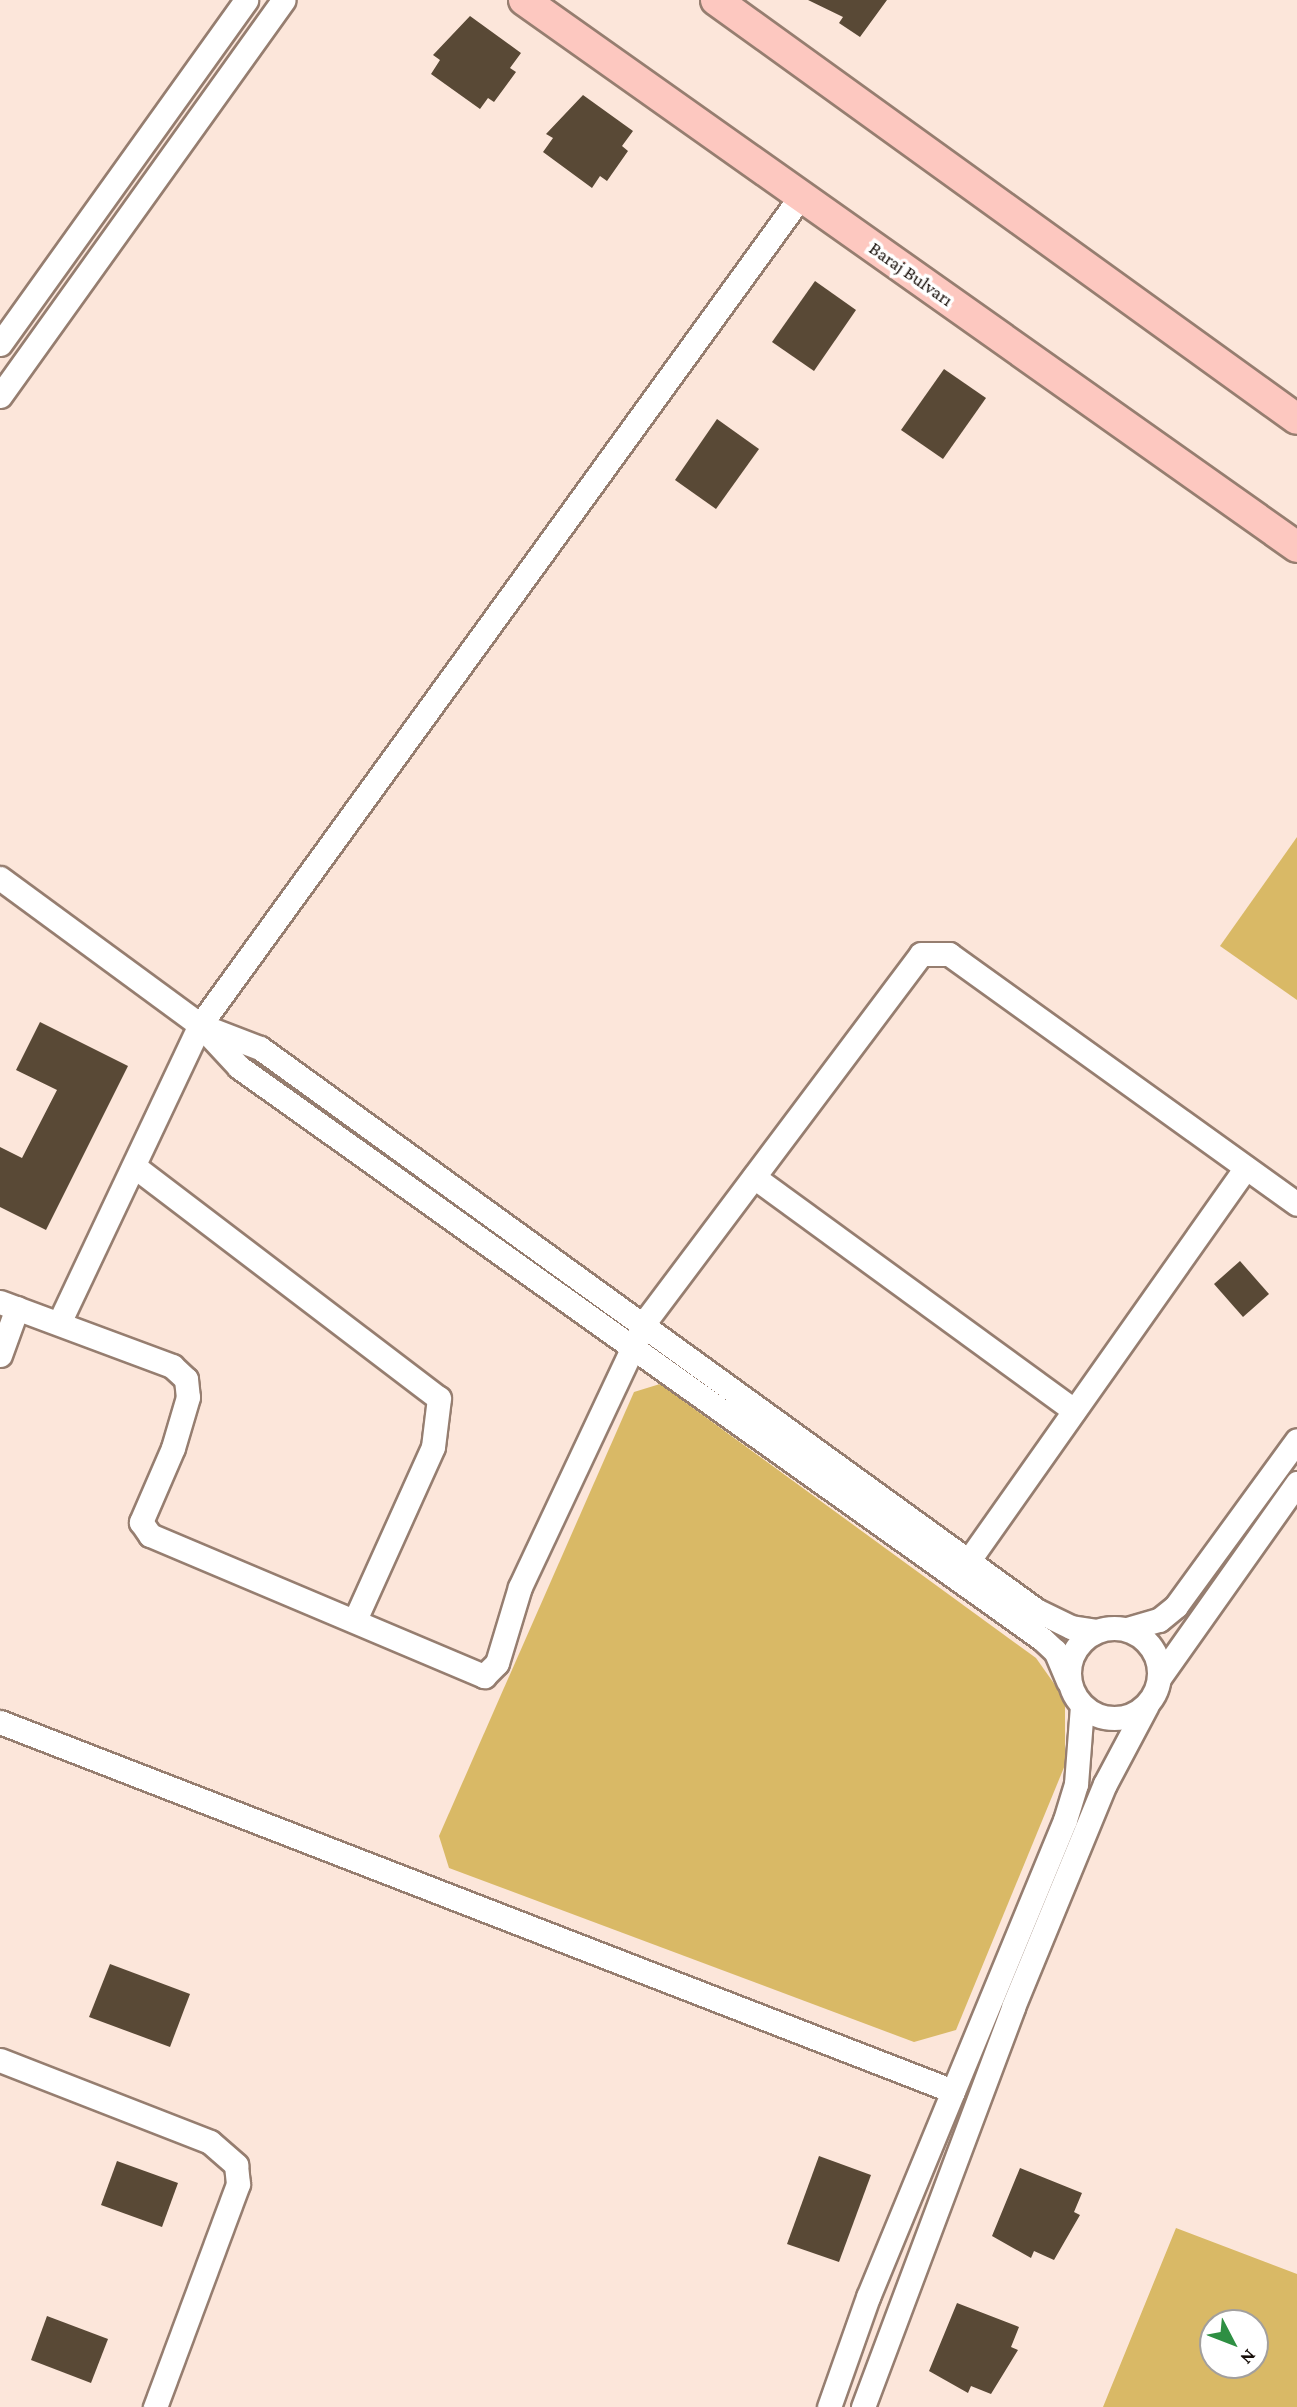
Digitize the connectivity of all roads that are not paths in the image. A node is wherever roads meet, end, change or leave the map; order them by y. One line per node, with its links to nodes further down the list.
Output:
1 (246, 0): 6 (street)
2 (283, 0): 7 (street)
3 (524, 0): 5 (main road, Baraj Bulvarı)
4 (716, 0): 8 (main road)
5 (801, 196): 9 (main road, Baraj Bulvarı); 11 (street)
6 (0, 344)
7 (0, 396)
8 (1297, 419)
9 (1297, 547)
10 (0, 878): 11 (street)
11 (200, 1026): 12 (street); 18 (street); 19 (street)
12 (134, 1166): 17 (street); 25 (street)
13 (1246, 1168): 14 (street); 15 (street); 21 (street)
14 (754, 1177): 18 (street); 21 (street)
15 (1297, 1203)
16 (9, 1305): 17 (street); 20 (street)
17 (59, 1322): 25 (street)
18 (644, 1323): 19 (street); 24 (street)
19 (629, 1349): 25 (street); 29 (street)
20 (0, 1355)
21 (1074, 1410): 24 (street)
22 (1297, 1440): 26 (street)
23 (1297, 1483): 28 (street)
24 (969, 1560): 27 (street)
25 (355, 1620)
26 (1127, 1629): 27 (street); 28 (street)
27 (1096, 1631): 29 (street)
28 (1159, 1678): 30 (street)
29 (1069, 1681): 31 (street)
30 (1147, 1704): 31 (street); 37 (street)
31 (1082, 1706): 34 (street)
32 (0, 1721): 34 (street)
33 (0, 2060): 35 (street)
34 (953, 2091): 36 (street)
35 (155, 2407)
36 (829, 2407)
37 (863, 2407)

